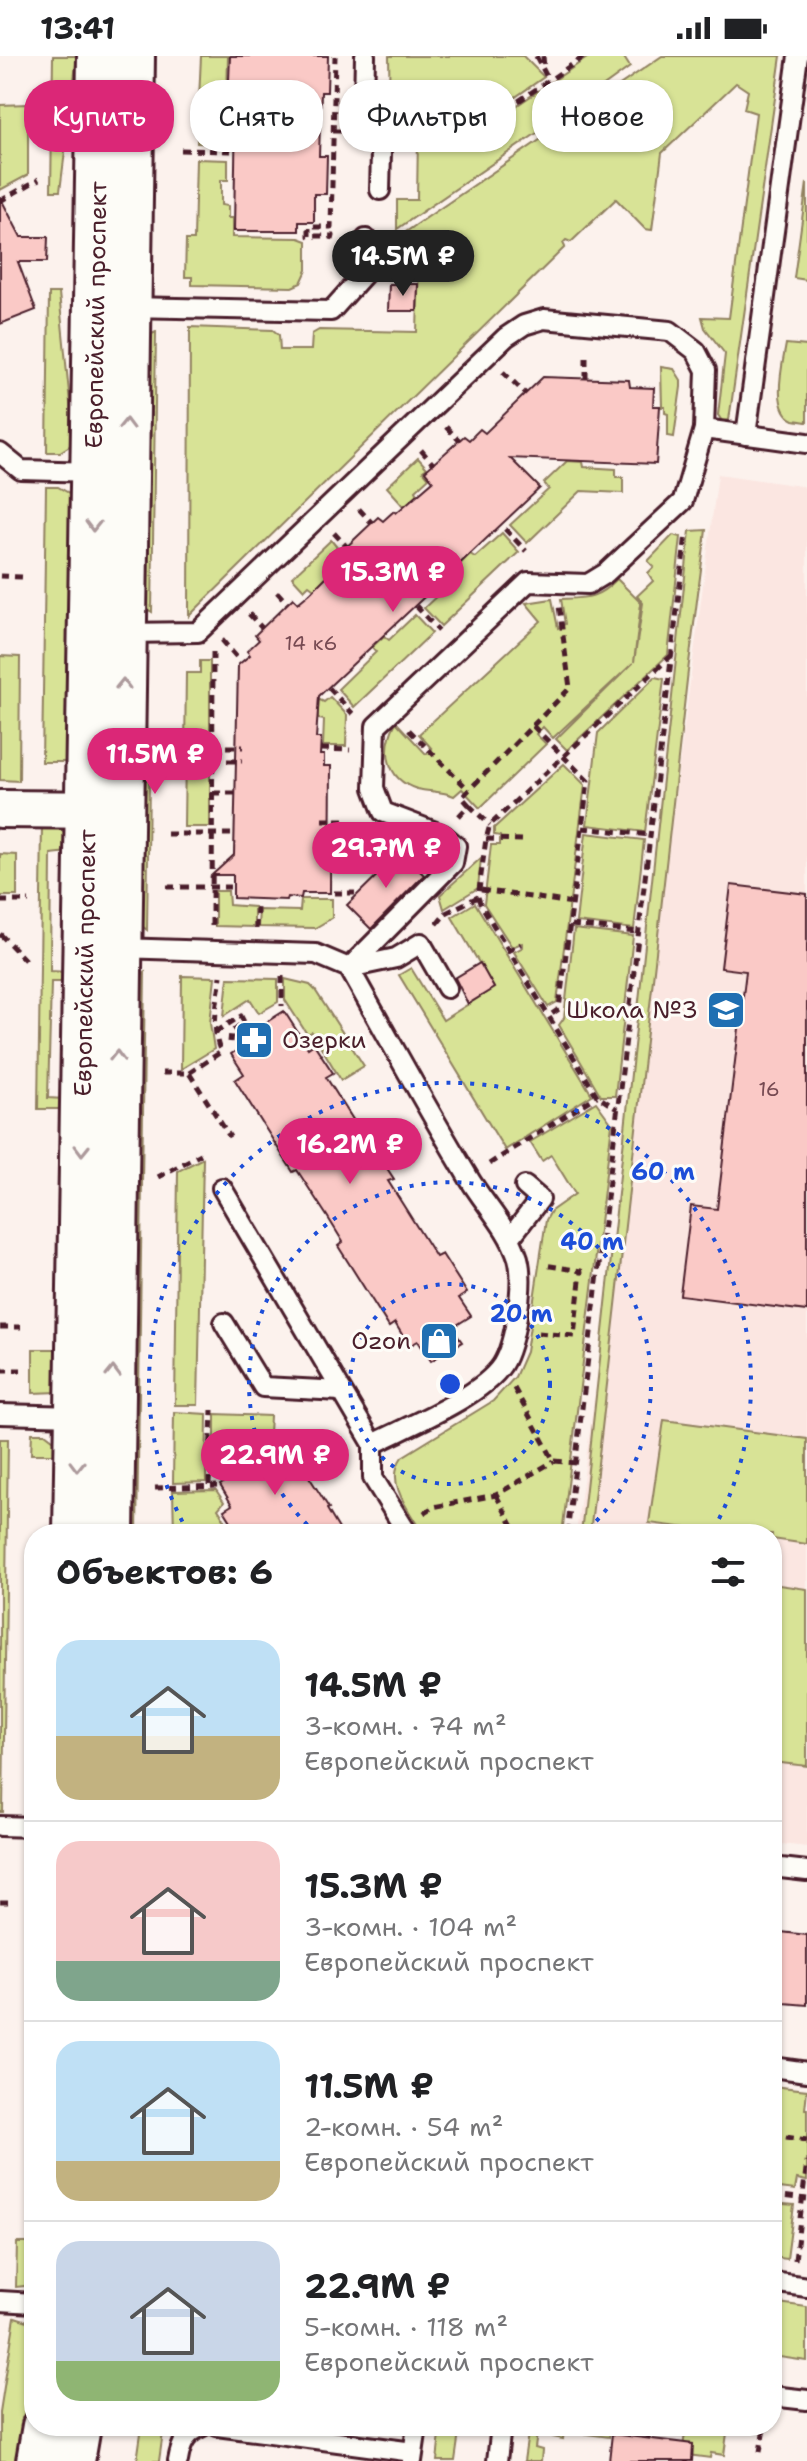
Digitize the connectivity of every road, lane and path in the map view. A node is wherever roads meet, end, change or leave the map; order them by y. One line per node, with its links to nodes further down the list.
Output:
1 (100, 56): 21 (street, Европейский проспект)
2 (132, 56): 21 (street, Европейский проспект)
3 (335, 56): 20 (path)
4 (365, 56): 17 (lane)
5 (530, 56): 10 (path)
6 (536, 56): 10 (path)
7 (543, 56): 11 (path)
8 (585, 56): 13 (path)
9 (798, 56): 28 (lane)
10 (539, 63): 11 (path)
11 (545, 73): 12 (path)
12 (548, 80)
13 (550, 80)
14 (181, 150): 15 (path)
15 (190, 150)
16 (39, 179): 18 (path)
17 (380, 190)
18 (0, 201)
19 (366, 239): 21 (lane)
20 (332, 240)
21 (112, 306): 34 (street, Европейский проспект)
22 (586, 357): 24 (path)
23 (509, 378): 25 (path)
24 (586, 379)
25 (526, 394)
26 (704, 429): 28 (lane); 44 (lane); 51 (lane)
27 (450, 431): 29 (path)
28 (746, 435): 30 (lane)
29 (459, 440)
30 (807, 443)
31 (0, 453): 34 (lane)
32 (424, 454): 33 (path)
33 (433, 464)
34 (110, 472): 51 (street, Европейский проспект)
35 (362, 512): 36 (path)
36 (372, 523)
37 (505, 529): 41 (path)
38 (687, 529): 54 (path)
39 (337, 536): 40 (path)
40 (347, 547)
41 (526, 551)
42 (0, 576): 43 (path)
43 (22, 577)
44 (556, 584): 57 (lane); 59 (path)
45 (278, 592): 46 (path)
46 (287, 603)
47 (416, 606): 50 (path)
48 (252, 617): 49 (path)
49 (262, 628)
50 (440, 632)
51 (107, 633): 72 (street, Европейский проспект)
52 (221, 639): 55 (path)
53 (213, 647): 60 (path)
54 (671, 656): 64 (path); 81 (path)
55 (240, 661)
56 (329, 688): 58 (path)
57 (391, 712): 67 (path); 80 (lane)
58 (353, 714)
59 (533, 726): 64 (path); 67 (path)
60 (213, 747): 61 (path); 65 (path)
61 (243, 747)
62 (321, 749): 63 (path)
63 (351, 750)
64 (564, 757): 75 (path); 76 (path)
65 (213, 761): 66 (path); 68 (path)
66 (242, 761)
67 (469, 790): 70 (path)
68 (213, 793): 69 (path); 78 (path)
69 (236, 793)
70 (469, 805): 75 (path); 80 (path)
71 (0, 809): 72 (street)
72 (104, 810): 101 (street, Европейский проспект)
73 (322, 820): 74 (path)
74 (348, 820)
75 (490, 825): 82 (path)
76 (582, 828): 81 (path); 92 (path)
77 (167, 834): 78 (path)
78 (212, 834): 79 (path); 85 (path)
79 (235, 834)
80 (443, 835): 104 (lane)
81 (650, 835): 97 (path)
82 (486, 839): 83 (path); 89 (path)
83 (524, 840)
84 (167, 887): 85 (path)
85 (212, 887): 86 (path); 95 (path)
86 (230, 887)
87 (334, 893): 88 (path)
88 (355, 893)
89 (480, 893): 92 (path); 99 (path); 102 (path)
90 (0, 901): 91 (path)
91 (29, 901)
92 (573, 903): 94 (path)
93 (257, 907): 96 (path)
94 (571, 925): 97 (path); 109 (path)
95 (212, 930)
96 (256, 930)
97 (637, 933): 115 (path)
98 (0, 934): 103 (path)
99 (421, 943): 104 (lane); 107 (lane)
100 (521, 944): 102 (path)
101 (102, 948): 104 (lane); 134 (street, Европейский проспект)
102 (507, 951): 109 (path)
103 (28, 963)
104 (349, 968): 118 (lane)
105 (221, 974): 110 (path)
106 (282, 975): 108 (path)
107 (447, 988)
108 (282, 1006)
109 (549, 1016): 114 (path)
110 (216, 1032): 111 (path); 113 (path)
111 (230, 1042)
112 (162, 1073): 113 (path)
113 (189, 1073): 116 (path)
114 (597, 1096): 115 (path); 118 (path)
115 (617, 1109): 137 (path)
116 (230, 1137)
117 (201, 1154): 119 (path)
118 (467, 1176): 122 (lane)
119 (158, 1177)
120 (525, 1186): 122 (lane)
121 (222, 1188): 131 (lane)
122 (510, 1238): 123 (lane)
123 (519, 1262): 127 (lane); 127 (path)
124 (224, 1323): 131 (lane)
125 (0, 1327): 126 (path)
126 (21, 1327)
127 (514, 1330): 128 (lane)
128 (501, 1367): 135 (lane); 136 (path)
129 (0, 1370): 130 (path)
130 (21, 1370)
131 (341, 1391): 135 (lane)
132 (212, 1410): 138 (path)
133 (0, 1414): 134 (lane)
134 (95, 1416): 142 (street, Европейский проспект, one-way to 142); 143 (street, Европейский проспект)
135 (373, 1444): 144 (lane)
136 (554, 1461): 137 (path); 141 (path)
137 (576, 1463): 147 (path)
138 (209, 1485): 139 (path); 140 (path)
139 (217, 1486)
140 (155, 1488)
141 (496, 1495): 145 (path); 146 (path)
142 (78, 1524)
143 (110, 1524)
144 (401, 1524)
145 (412, 1524)
146 (512, 1524)
147 (568, 1524)
148 (0, 1826): 149 (lane)
149 (24, 1827)
150 (782, 1868): 151 (lane)
151 (807, 1871)
152 (0, 1902): 153 (path)
153 (11, 1902)
154 (782, 2068): 155 (lane)
155 (807, 2072)
156 (782, 2136): 157 (path)
157 (807, 2140)
158 (807, 2161): 160 (path)
159 (782, 2196): 160 (path)
160 (805, 2199): 161 (path)
161 (794, 2265)
162 (782, 2283): 163 (lane)
163 (807, 2287)
164 (0, 2301): 165 (lane)
165 (24, 2302)
166 (782, 2397): 167 (lane)
167 (807, 2400)
168 (43, 2436): 177 (street)
169 (76, 2436): 178 (street)
170 (186, 2436): 179 (lane)
171 (282, 2436): 176 (lane)
172 (416, 2436): 176 (lane)
173 (500, 2436): 180 (lane)
174 (763, 2436): 175 (path)
175 (760, 2452)
176 (413, 2456)
177 (39, 2461)
178 (72, 2461)
179 (178, 2461)
180 (497, 2461)

